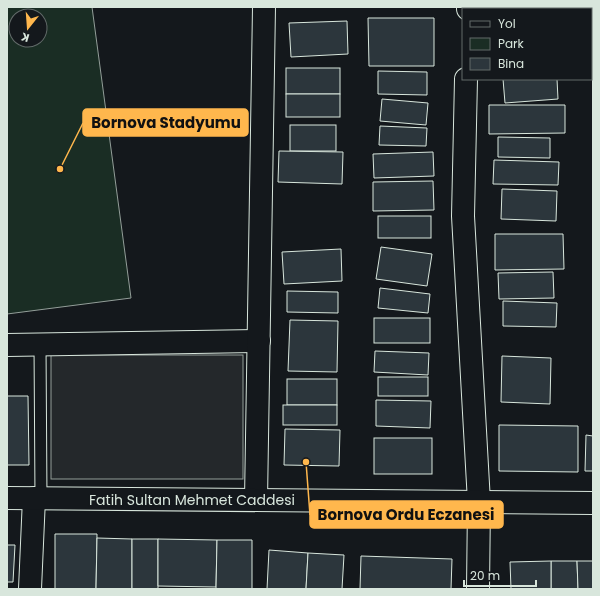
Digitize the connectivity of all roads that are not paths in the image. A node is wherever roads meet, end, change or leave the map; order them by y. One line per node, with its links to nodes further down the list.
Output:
1 (264, 7): 3 (street)
2 (466, 80): 9 (street)
3 (259, 341): 4 (street); 8 (street)
4 (40, 344): 5 (street); 7 (lane)
5 (7, 345)
6 (7, 498): 7 (street, Fatih Sultan Mehmet Caddesi)
7 (38, 499): 8 (street, Fatih Sultan Mehmet Caddesi); 11 (street)
8 (256, 500): 9 (street, Fatih Sultan Mehmet Caddesi)
9 (479, 502): 10 (street, Fatih Sultan Mehmet Caddesi); 12 (street)
10 (593, 503)
11 (30, 589)
12 (478, 589)

